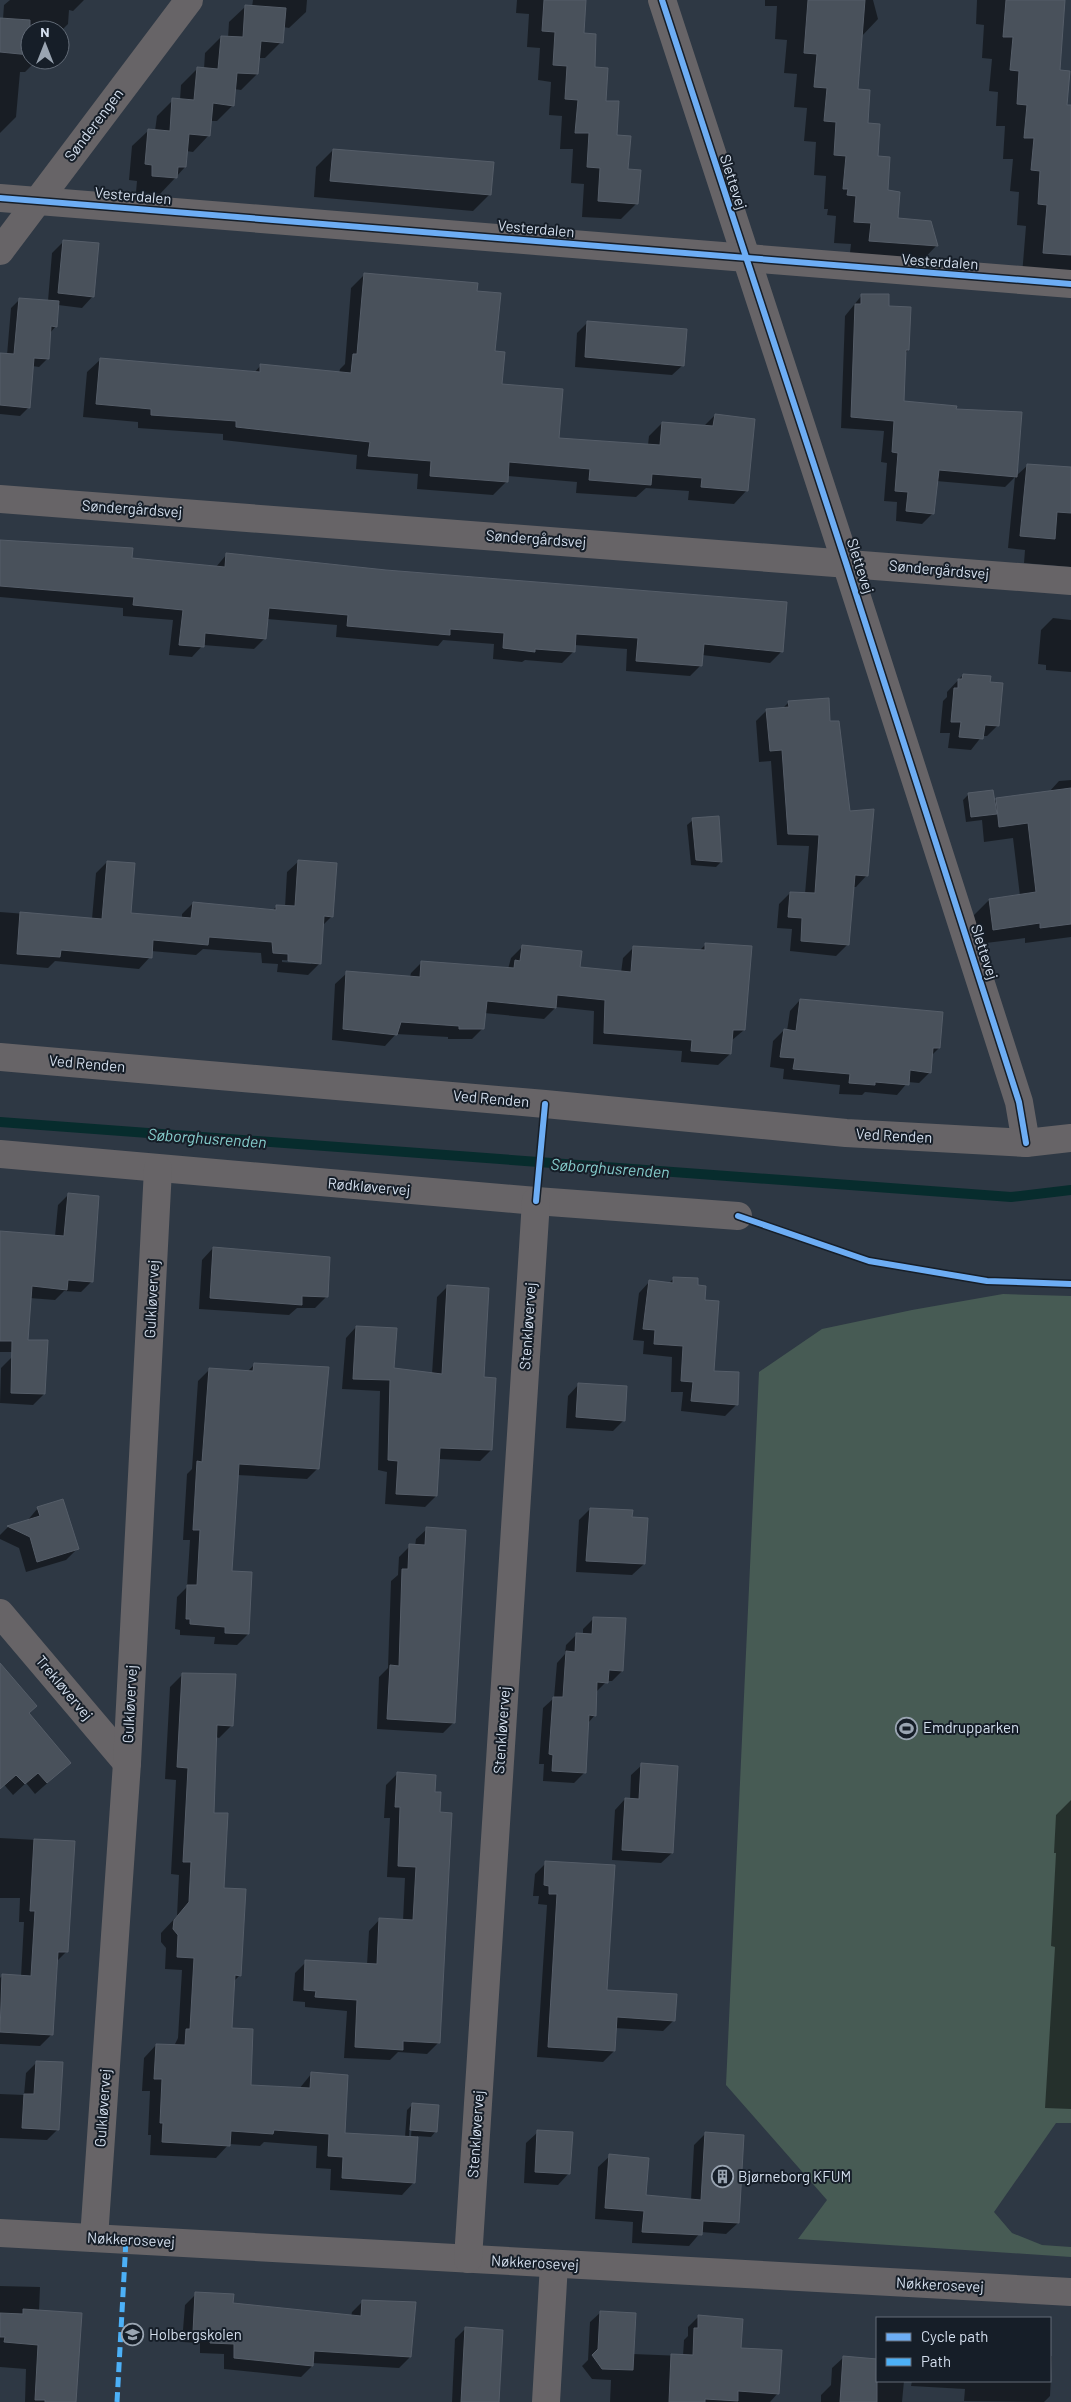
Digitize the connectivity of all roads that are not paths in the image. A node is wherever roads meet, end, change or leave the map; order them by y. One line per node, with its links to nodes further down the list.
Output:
1 (189, 0): 4 (street, Sønderengen)
2 (662, 0): 6 (street, Slettevej)
3 (0, 198): 4 (street, Vesterdalen)
4 (36, 200): 5 (street, Sønderengen); 6 (street, Vesterdalen)
5 (0, 251)
6 (745, 259): 7 (street, Vesterdalen); 9 (street, Slettevej)
7 (1071, 284)
8 (0, 499): 9 (street, Søndergårdsvej)
9 (846, 563): 10 (street, Søndergårdsvej); 13 (street, Slettevej)
10 (1071, 581)
11 (0, 1057): 13 (street, Ved Renden)
12 (1071, 1138): 13 (street, Ved Renden)
13 (1026, 1143)
14 (0, 1154): 15 (street, Rødkløvervej)
15 (158, 1169): 16 (street, Rødkløvervej); 19 (street, Gulkløvervej)
16 (536, 1201): 17 (street, Rødkløvervej); 22 (street, Stenkløvervej)
17 (738, 1216)
18 (0, 1613): 19 (street, Trekløvervej)
19 (127, 1763): 21 (street, Gulkløvervej)
20 (0, 2233): 21 (street, Nøkkerosevej)
21 (94, 2238): 22 (street, Nøkkerosevej)
22 (468, 2259): 23 (street, Nøkkerosevej)
23 (554, 2264): 24 (street, Nøkkerosevej); 25 (street)
24 (1071, 2292)
25 (546, 2402)

